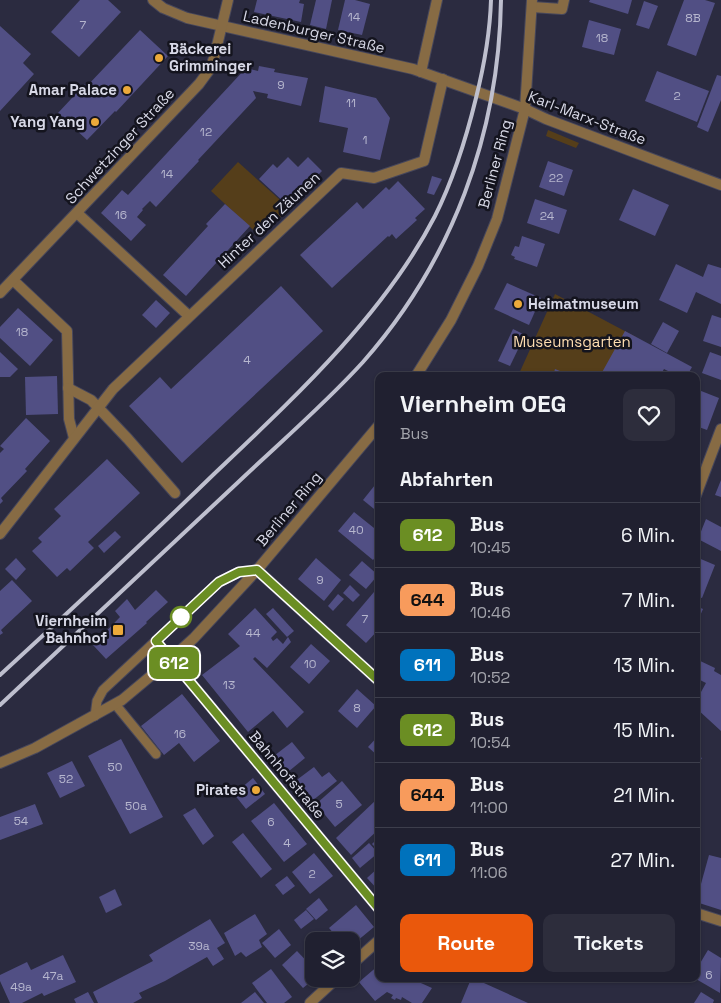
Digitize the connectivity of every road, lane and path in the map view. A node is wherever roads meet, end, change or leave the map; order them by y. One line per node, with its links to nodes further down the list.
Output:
1 (153, 0): 6 (street, Ladenburger Straße)
2 (228, 0): 6 (street, Schwetzinger Straße)
3 (438, 0): 7 (street)
4 (564, 0): 5 (street)
5 (532, 4): 9 (street, Berliner Ring)
6 (222, 27): 7 (street, Ladenburger Straße); 11 (street, Schwetzinger Straße)
7 (421, 72): 8 (street, Ladenburger Straße)
8 (442, 79): 9 (street, Karl-Marx-Straße); 14 (street, Hinter den Zäunen)
9 (525, 109): 10 (street, Karl-Marx-Straße); 15 (street, Berliner Ring)
10 (721, 185)
11 (77, 213): 12 (street, Schwetzinger Straße); 14 (street)
12 (13, 280): 13 (street, Schwetzinger Straße); 16 (street)
13 (1, 289)
14 (189, 316): 17 (street, Hinter den Zäunen)
15 (418, 372)
16 (68, 388): 17 (street); 20 (street)
17 (98, 408): 20 (street, Hinter den Zäunen); 22 (street)
18 (721, 429): 21 (street)
19 (375, 430): 24 (street, Berliner Ring)
20 (74, 438): 23 (street, Hinter den Zäunen)
21 (700, 484)
22 (175, 493)
23 (0, 534)
24 (257, 570): 25 (lane); 26 (street, Berliner Ring); 27 (street)
25 (156, 641): 26 (lane); 29 (lane)
26 (171, 659): 28 (street, Berliner Ring); 32 (street, Bahnhofstraße)
27 (375, 677)
28 (115, 704): 29 (street, Berliner Ring); 30 (lane)
29 (95, 716): 31 (street, Berliner Ring)
30 (156, 754)
31 (0, 763)
32 (375, 904)
33 (700, 914): 34 (street)
34 (721, 921)
35 (375, 944): 36 (street)
36 (360, 957)
37 (327, 987): 38 (street)
38 (310, 1003)

